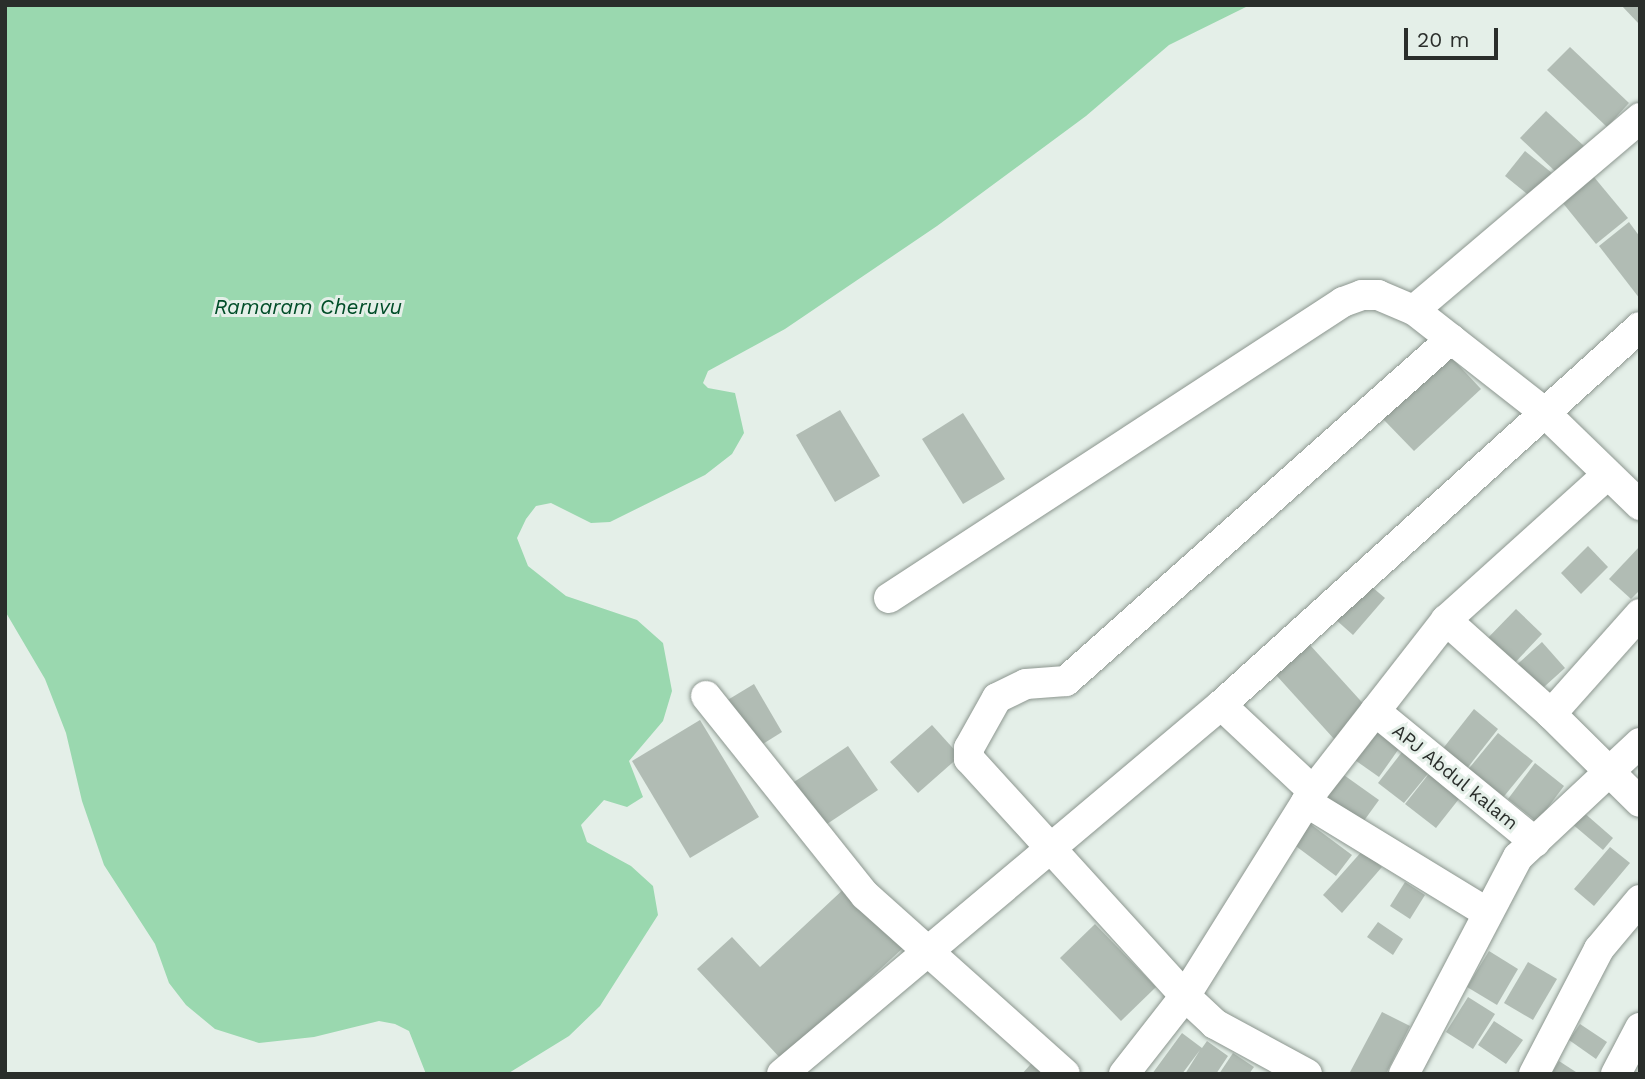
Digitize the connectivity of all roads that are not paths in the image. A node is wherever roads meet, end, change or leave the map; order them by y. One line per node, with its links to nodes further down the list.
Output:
1 (1640, 118): 2 (street)
2 (1414, 310): 4 (street); 8 (street)
3 (1640, 327): 5 (street)
4 (1451, 339): 5 (street); 20 (street)
5 (1544, 412): 6 (street); 12 (street)
6 (1607, 475): 7 (street); 10 (street)
7 (1640, 505)
8 (889, 598)
9 (1640, 614): 14 (street)
10 (1446, 620): 13 (street); 14 (street)
11 (706, 696): 23 (street)
12 (1221, 705): 17 (street); 20 (street)
13 (1375, 711): 17 (street); 19 (street, APJ Abdul kalam)
14 (1551, 714): 16 (street)
15 (1640, 743): 16 (street)
16 (1612, 774): 18 (street); 19 (street)
17 (1310, 796): 22 (street); 24 (street)
18 (1640, 802)
19 (1535, 842): 22 (street)
20 (1047, 847): 23 (street); 24 (street)
21 (1640, 900): 31 (street)
22 (1488, 913): 30 (street)
23 (928, 947): 26 (street); 27 (street)
24 (1185, 996): 28 (street); 29 (street)
25 (1640, 1028): 32 (street)
26 (782, 1074)
27 (1065, 1074)
28 (1124, 1074)
29 (1307, 1074)
30 (1404, 1074)
31 (1534, 1074)
32 (1616, 1074)

